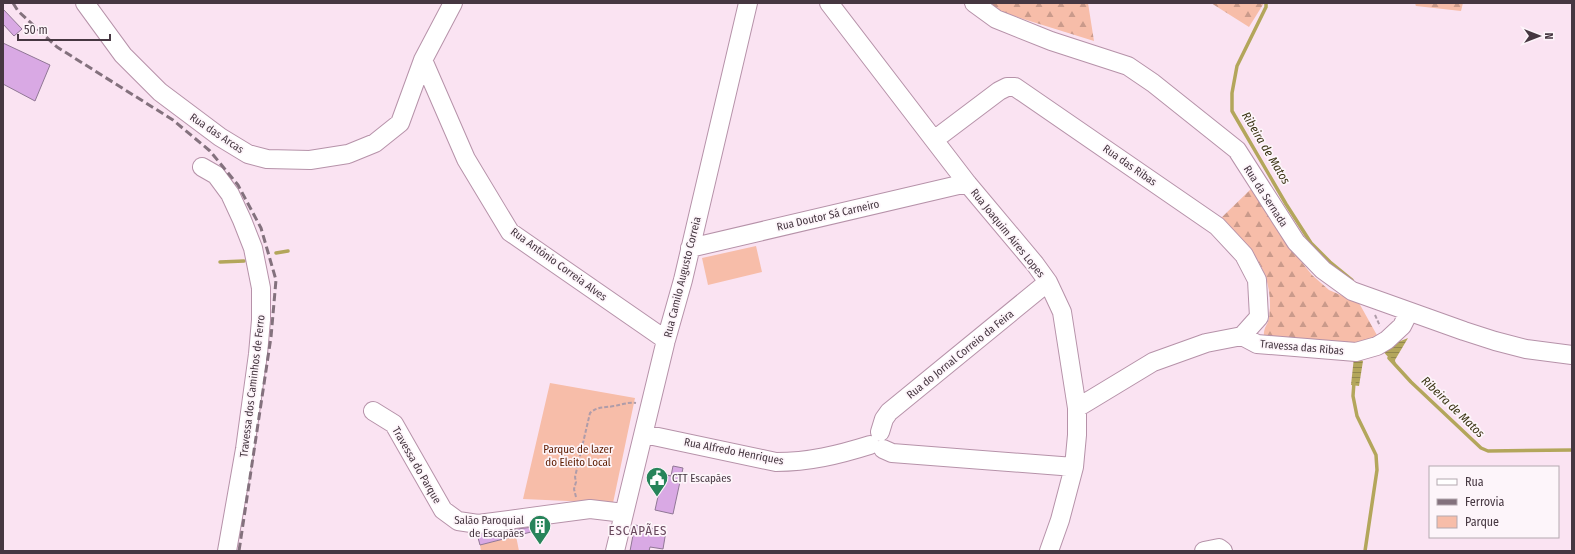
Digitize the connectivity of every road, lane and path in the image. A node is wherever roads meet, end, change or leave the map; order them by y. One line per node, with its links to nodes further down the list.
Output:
1 (85, 3): 6 (street, Rua das Arcas)
2 (453, 3): 6 (street, Rua das Arcas)
3 (748, 3): 10 (street, Rua Camilo Augusto Correia)
4 (829, 3): 7 (street, Rua Joaquim Aires Lopes)
5 (974, 3): 12 (street, Rua da Sernada)
6 (423, 60): 15 (street, Rua António Correia Alves)
7 (934, 140): 9 (street, Rua Joaquim Aires Lopes); 14 (street, Rua das Ribas)
8 (202, 167): 26 (street, Travessa dos Caminhos de Ferro)
9 (967, 183): 10 (street, Rua Doutor Sá Carneiro); 11 (street, Rua Joaquim Aires Lopes)
10 (690, 248): 15 (street, Rua Camilo Augusto Correia)
11 (1048, 282): 19 (street, Rua Joaquim Aires Lopes); 22 (street, Rua do Jornal Correio da Feira)
12 (1366, 296): 13 (street, Rua da Sernada); 16 (path)
13 (1409, 312): 16 (street, Travessa das Ribas); 17 (street, Rua da Sernada)
14 (1242, 336): 16 (street, Travessa das Ribas); 19 (street)
15 (666, 340): 18 (street, Rua Camilo Augusto Correia)
16 (1387, 341)
17 (1572, 355)
18 (650, 407): 21 (street, Rua Camilo Augusto Correia); 24 (path)
19 (1077, 408): 23 (street, Rua Joaquim Aires Lopes)
20 (373, 411): 24 (street, Travessa do Parque)
21 (644, 434): 22 (street, Rua Alfredo Henriques); 25 (street, Rua Camilo Augusto Correia)
22 (878, 442): 23 (street)
23 (1074, 467): 28 (street, Rua Joaquim Aires Lopes)
24 (575, 511): 25 (street, Travessa do Parque)
25 (624, 513): 27 (street, Rua Camilo Augusto Correia)
26 (227, 551)
27 (615, 551)
28 (1049, 551)
29 (1204, 551): 30 (street)
30 (1223, 551)

